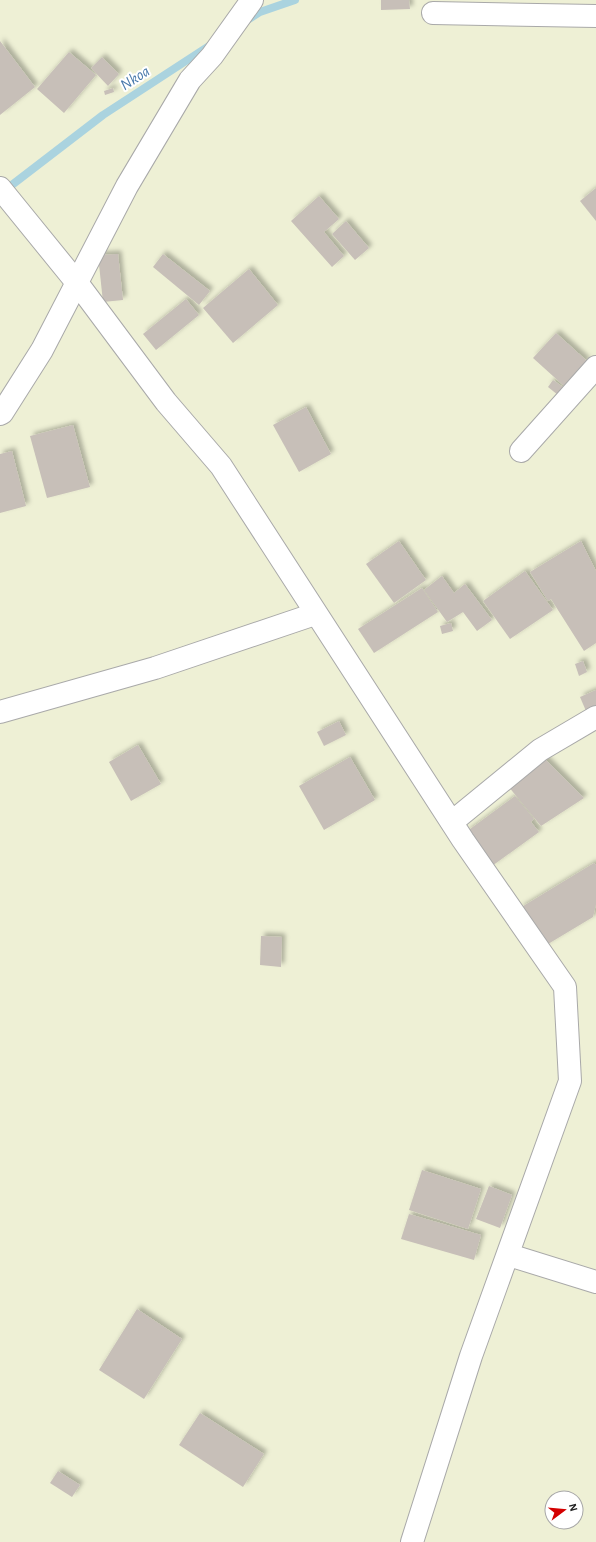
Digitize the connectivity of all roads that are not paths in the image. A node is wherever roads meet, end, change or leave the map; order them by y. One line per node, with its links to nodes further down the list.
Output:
1 (252, 0): 5 (street)
2 (433, 13): 3 (street)
3 (596, 16)
4 (0, 188): 5 (street)
5 (78, 284): 7 (street); 9 (street)
6 (596, 367): 8 (street)
7 (0, 414)
8 (521, 451)
9 (315, 614): 10 (street); 12 (street)
10 (0, 712)
11 (596, 717): 12 (street)
12 (452, 822): 13 (street)
13 (509, 1255): 14 (street); 15 (street)
14 (596, 1282)
15 (412, 1542)

